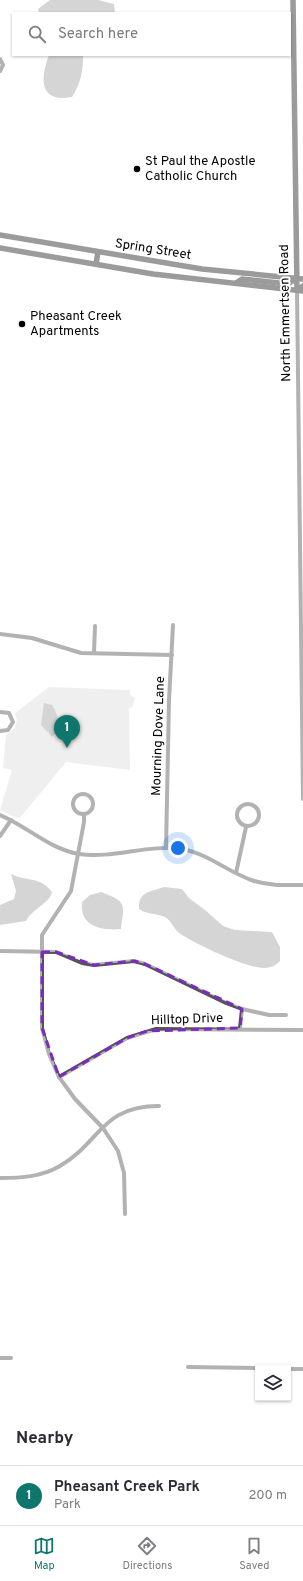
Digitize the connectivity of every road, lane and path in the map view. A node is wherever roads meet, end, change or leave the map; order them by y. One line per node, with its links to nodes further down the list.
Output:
1 (293, 0): 9 (main road, North Emmertsen Road)
2 (0, 59): 3 (street)
3 (0, 71)
4 (0, 235): 6 (main road, Spring Street)
5 (0, 248): 7 (main road, Spring Street)
6 (98, 252): 7 (main road); 8 (main road, Spring Street)
7 (96, 264): 10 (main road, Spring Street)
8 (236, 273): 9 (main road, Spring Street); 10 (main road)
9 (300, 278): 10 (main road); 12 (main road, North Emmertsen Road)
10 (236, 283): 12 (main road, Spring Street)
11 (303, 286): 12 (main road)
12 (300, 291): 20 (street, North Emmertsen Road)
13 (173, 625): 17 (street, Mourning Dove Lane)
14 (95, 626): 16 (street)
15 (0, 634): 16 (street)
16 (94, 653): 17 (street)
17 (172, 655): 26 (street, Mourning Dove Lane)
18 (0, 712): 19 (street)
19 (0, 731)
20 (303, 799)
21 (84, 814): 21 (street); 27 (street)
22 (0, 815): 23 (street)
23 (11, 820): 25 (street); 27 (street)
24 (246, 826): 24 (street); 28 (street)
25 (0, 836)
26 (166, 848): 27 (street); 28 (street)
27 (79, 854): 31 (street)
28 (236, 873): 29 (street)
29 (303, 885)
30 (0, 951): 31 (street)
31 (42, 952): 32 (street); 36 (street)
32 (242, 1009): 33 (street); 34 (street)
33 (286, 1015)
34 (240, 1028): 35 (street, Hilltop Drive); 36 (street, Hilltop Drive)
35 (303, 1030)
36 (59, 1077): 38 (street)
37 (159, 1106): 38 (street)
38 (102, 1126): 39 (street); 40 (street)
39 (0, 1178)
40 (124, 1214)
41 (0, 1358): 42 (street)
42 (11, 1358)
43 (188, 1367): 44 (street)
44 (255, 1368)
45 (291, 1369): 46 (street)
46 (303, 1369)

